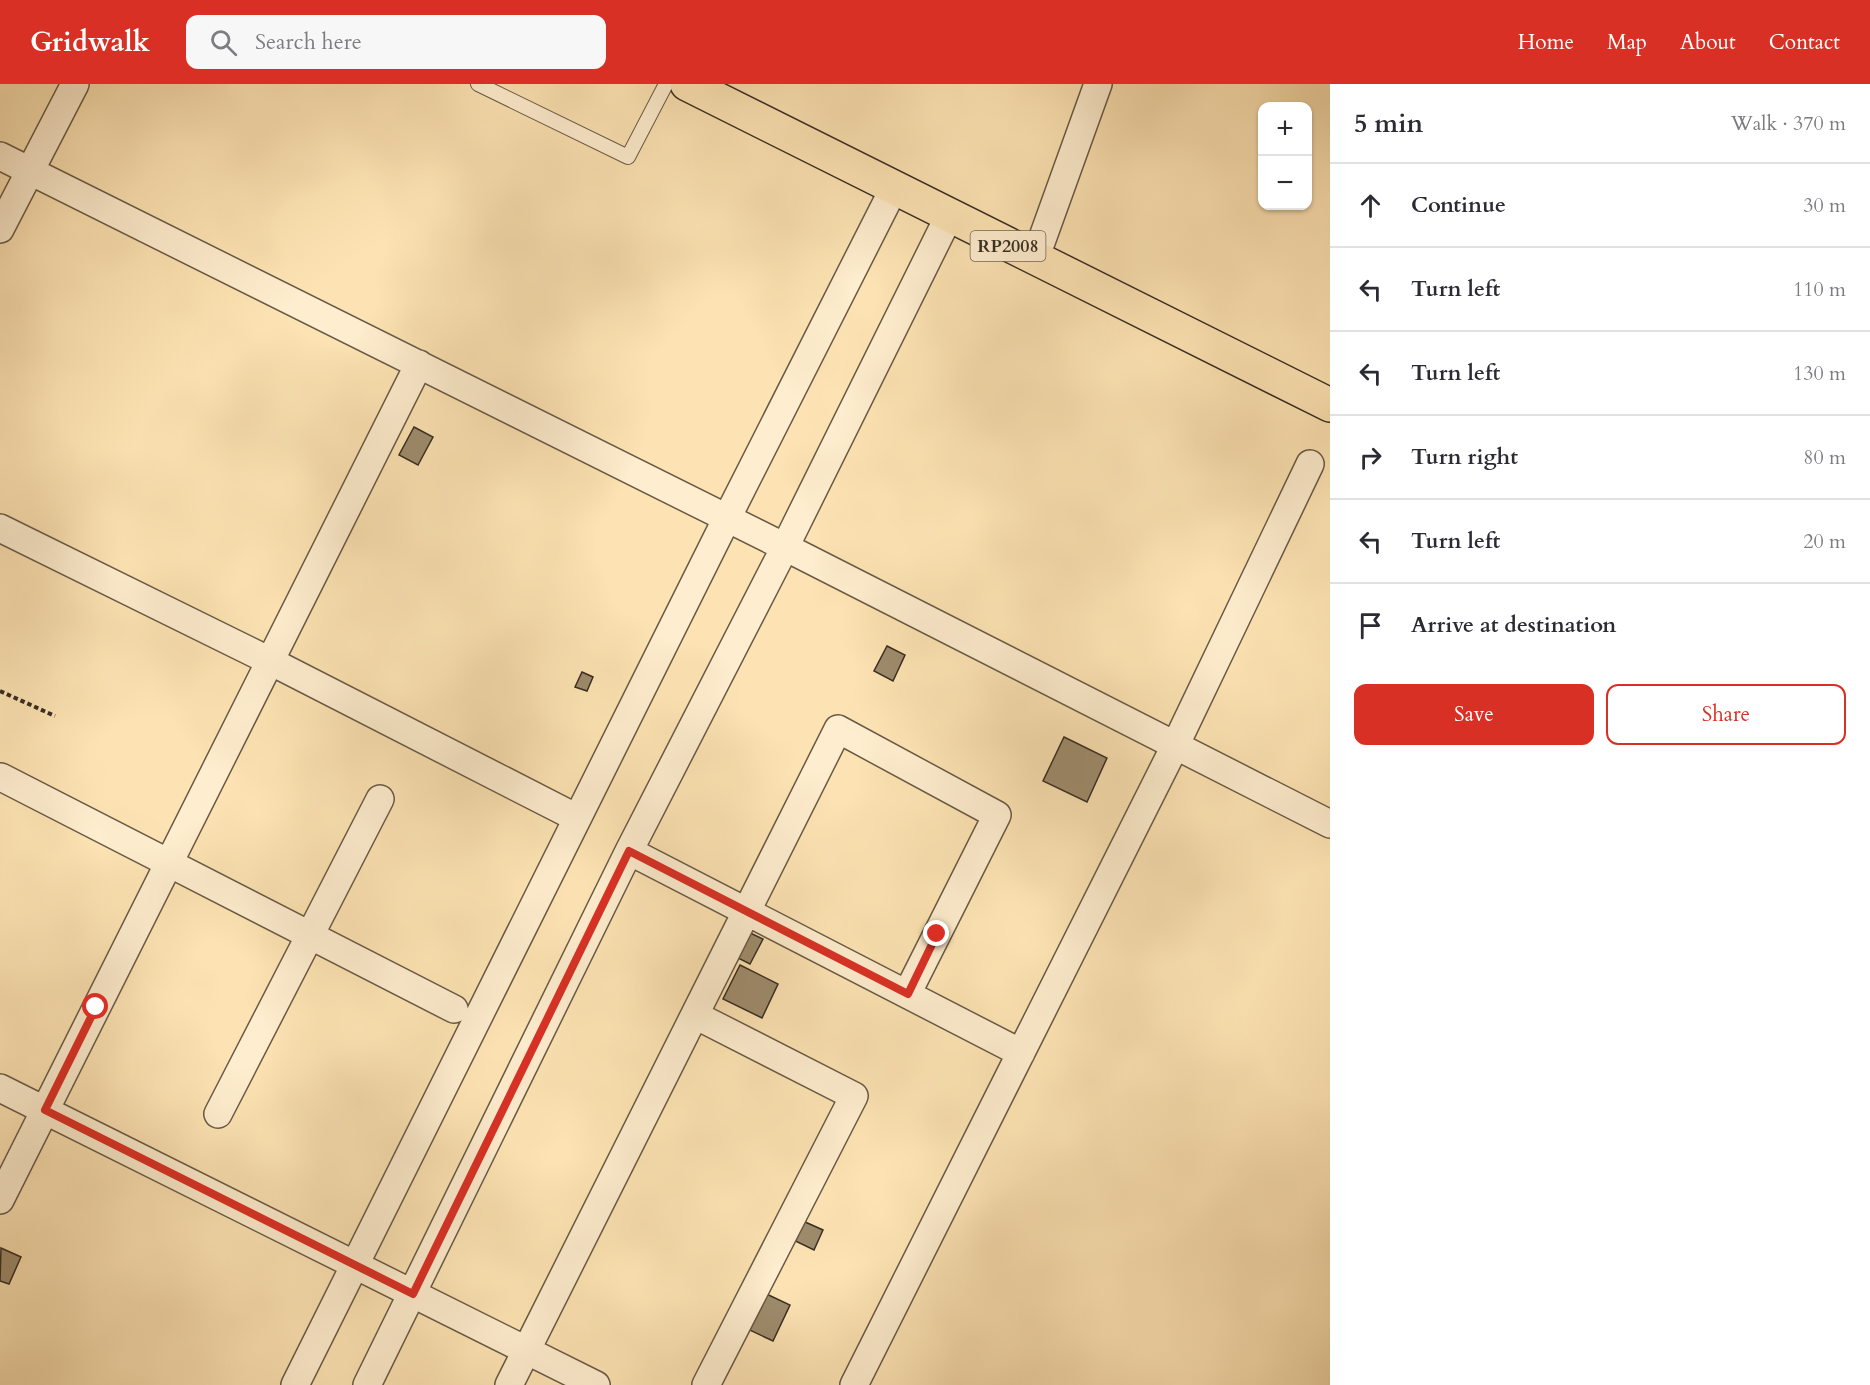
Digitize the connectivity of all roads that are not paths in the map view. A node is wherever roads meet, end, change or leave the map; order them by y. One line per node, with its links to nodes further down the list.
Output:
1 (75, 84): 7 (street)
2 (478, 84): 3 (lane)
3 (666, 84)
4 (687, 84): 8 (highway, RP2008)
5 (1098, 84): 11 (street)
6 (0, 156): 7 (street)
7 (29, 171): 10 (street); 12 (street)
8 (894, 188): 9 (highway, RP2008); 15 (street)
9 (950, 216): 11 (highway, RP2008); 17 (street)
10 (0, 229)
11 (1035, 259): 13 (highway, RP2008)
12 (418, 364): 15 (street); 18 (street)
13 (1330, 405)
14 (1310, 464): 19 (street)
15 (727, 518): 17 (street); 22 (street)
16 (0, 528): 18 (street)
17 (785, 547): 19 (street); 24 (street)
18 (270, 661): 22 (street); 25 (street)
19 (1175, 746): 23 (street); 31 (street)
20 (1, 777): 25 (street)
21 (380, 799): 27 (street)
22 (577, 818): 36 (street)
23 (1330, 824)
24 (629, 851): 26 (street); 37 (street)
25 (168, 864): 27 (street); 33 (street)
26 (746, 911): 28 (street); 28 (street); 30 (street)
27 (309, 936): 29 (street); 34 (street)
28 (908, 994): 31 (street)
29 (454, 1009)
30 (695, 1015): 38 (street); 43 (street)
31 (1022, 1053): 44 (street)
32 (0, 1088): 33 (street)
33 (45, 1110): 35 (street); 36 (street)
34 (218, 1114)
35 (0, 1200)
36 (355, 1265): 37 (street); 39 (street)
37 (413, 1294): 38 (street); 40 (street)
38 (526, 1350): 41 (street); 42 (street)
39 (295, 1385)
40 (367, 1385)
41 (509, 1385)
42 (596, 1385)
43 (706, 1385)
44 (854, 1385)

